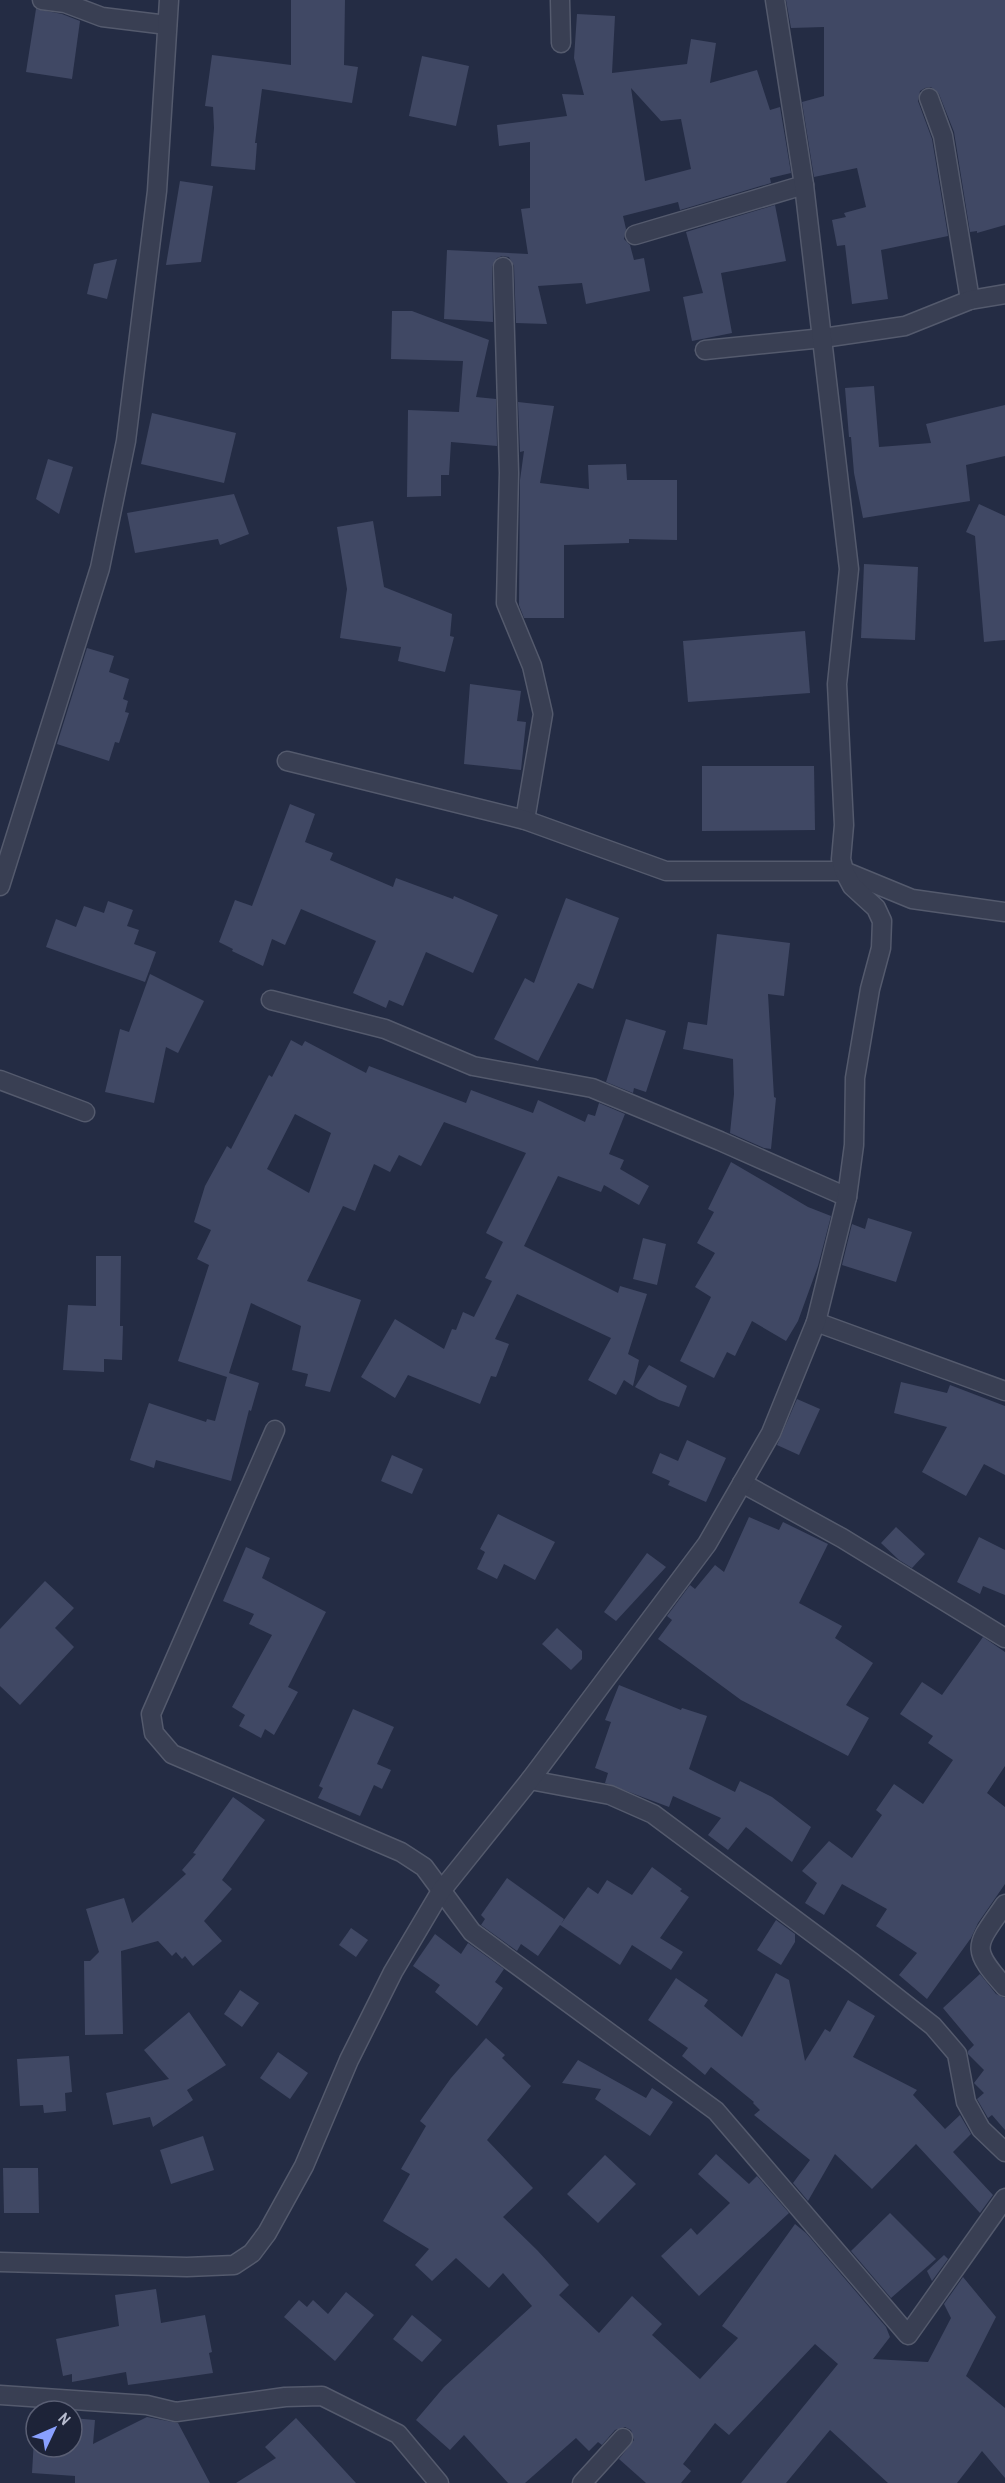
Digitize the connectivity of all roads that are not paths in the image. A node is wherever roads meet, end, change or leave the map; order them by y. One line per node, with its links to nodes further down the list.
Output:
1 (42, 0): 5 (street)
2 (169, 0): 5 (street)
3 (560, 0): 6 (street)
4 (775, 0): 8 (street)
5 (167, 25): 18 (street)
6 (561, 43)
7 (929, 98): 12 (street)
8 (804, 185): 9 (street); 13 (street)
9 (635, 235)
10 (503, 267): 16 (street)
11 (1005, 294): 12 (street)
12 (970, 300): 13 (street)
13 (823, 338): 14 (street); 17 (street)
14 (705, 350)
15 (288, 761): 16 (street)
16 (525, 820): 17 (street)
17 (844, 871): 19 (street); 23 (street)
18 (0, 886)
19 (1005, 912)
20 (271, 1000): 23 (street)
21 (0, 1080): 22 (street)
22 (85, 1112)
23 (847, 1197): 24 (street)
24 (816, 1322): 25 (street); 27 (street)
25 (1005, 1391)
26 (275, 1430): 30 (street)
27 (742, 1483): 28 (street); 29 (street)
28 (1005, 1638)
29 (530, 1780): 30 (street); 33 (street)
30 (441, 1891): 34 (street); 35 (street)
31 (1005, 1904): 32 (street)
32 (1005, 1987)
33 (1005, 2152)
34 (1005, 2198)
35 (0, 2262)
36 (0, 2395): 38 (street)
37 (623, 2438): 39 (street)
38 (439, 2483)
39 (582, 2483)

